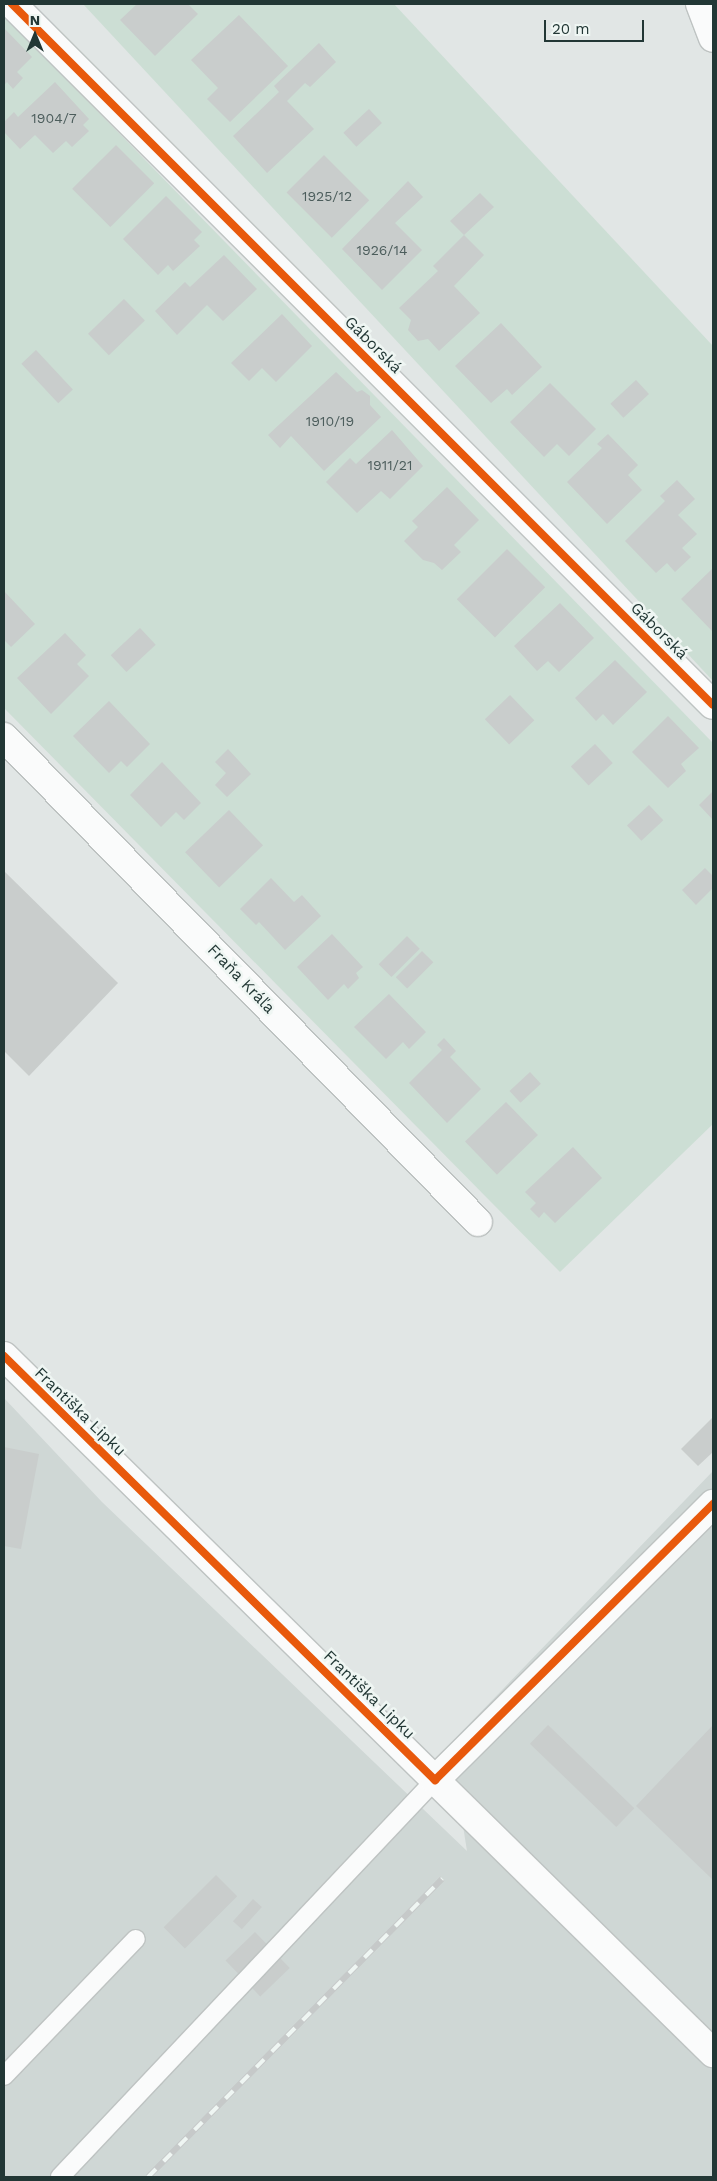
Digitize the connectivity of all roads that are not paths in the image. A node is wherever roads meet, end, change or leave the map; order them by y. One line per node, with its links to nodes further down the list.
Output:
1 (12, 4): 4 (street, Gáborská)
2 (700, 4): 3 (street)
3 (713, 38)
4 (713, 705)
5 (4, 737): 6 (street, Fraňa Kráľa)
6 (478, 1222)
7 (4, 1356): 9 (street, Františka Lipku)
8 (713, 1504): 9 (street)
9 (435, 1780): 11 (street, Františka Lipku); 13 (lane)
10 (136, 1939): 12 (lane)
11 (713, 2053)
12 (4, 2076)
13 (60, 2177)

